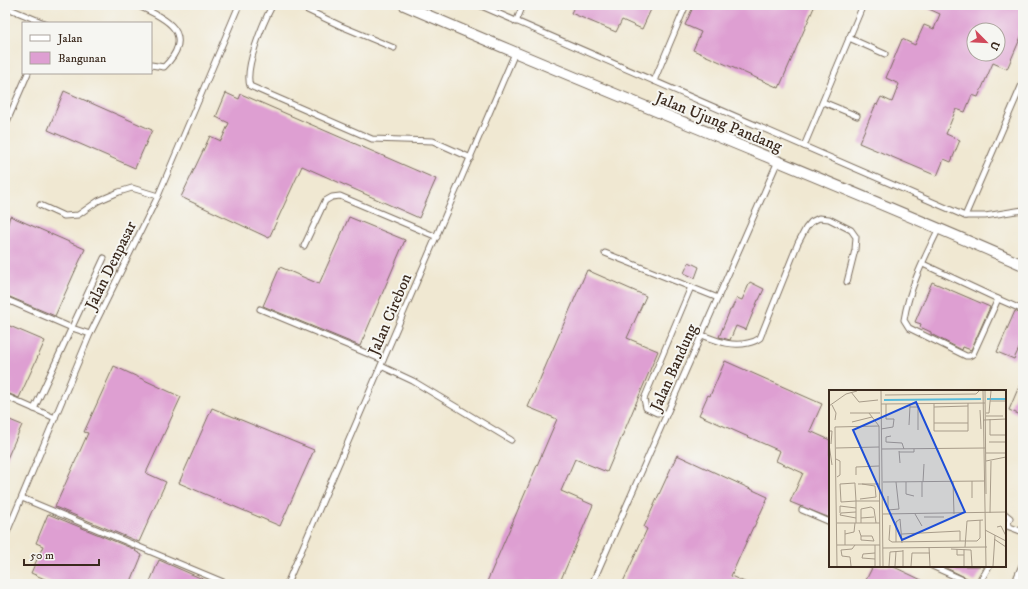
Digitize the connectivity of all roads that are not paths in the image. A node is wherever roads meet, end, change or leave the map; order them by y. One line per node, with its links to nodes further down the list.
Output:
1 (136, 5): 17 (lane)
2 (239, 5): 27 (lane, Jalan Denpasar)
3 (274, 5): 25 (lane)
4 (297, 5): 14 (lane)
5 (404, 5): 15 (street, Jalan Ujung Pandang)
6 (478, 5): 12 (lane)
7 (523, 5): 12 (lane)
8 (686, 5): 19 (lane)
9 (862, 5): 13 (lane)
10 (5, 7): 11 (lane)
11 (42, 22)
12 (516, 22): 19 (lane)
13 (849, 38): 16 (lane); 21 (lane)
14 (394, 48)
15 (515, 54): 25 (lane, Jalan Cirebon); 26 (street, Jalan Ujung Pandang)
16 (885, 54)
17 (152, 65)
18 (28, 74): 23 (lane)
19 (654, 81): 24 (lane)
20 (1023, 82): 30 (lane)
21 (823, 102): 22 (lane); 24 (lane)
22 (857, 116)
23 (5, 126)
24 (804, 146): 30 (lane)
25 (471, 158): 32 (lane, Jalan Cirebon)
26 (778, 161): 31 (street, Jalan Ujung Pandang); 40 (lane, Jalan Bandung)
27 (158, 196): 28 (lane); 46 (lane, Jalan Denpasar)
28 (40, 205)
29 (1023, 210): 30 (lane)
30 (965, 216)
31 (939, 228): 36 (lane); 37 (street, Jalan Ujung Pandang)
32 (437, 237): 33 (lane); 48 (lane, Jalan Cirebon)
33 (304, 246)
34 (605, 252): 39 (lane)
35 (104, 258): 45 (lane)
36 (923, 264): 42 (lane); 42 (lane)
37 (1023, 265)
38 (847, 282): 47 (lane)
39 (691, 287): 40 (lane); 51 (lane)
40 (718, 298): 47 (lane, Jalan Bandung)
41 (5, 299): 45 (lane)
42 (998, 299): 44 (lane)
43 (260, 309): 48 (lane)
44 (1023, 310)
45 (72, 328): 46 (lane); 50 (lane)
46 (90, 334): 52 (lane, Jalan Denpasar)
47 (702, 335): 51 (lane, Jalan Bandung)
48 (382, 363): 53 (lane); 65 (lane, Jalan Cirebon)
49 (5, 396): 50 (lane)
50 (34, 409): 52 (lane)
51 (666, 413): 66 (lane, Jalan Bandung)
52 (56, 418): 54 (lane, Jalan Denpasar)
53 (511, 440)
54 (22, 498): 60 (lane, Jalan Denpasar); 64 (lane)
55 (802, 510): 57 (lane)
56 (1006, 515): 58 (lane)
57 (829, 522)
58 (1006, 529): 59 (lane)
59 (1023, 532)
60 (5, 537)
61 (1023, 563): 69 (lane)
62 (934, 567): 67 (lane)
63 (988, 567): 68 (lane)
64 (228, 584)
65 (287, 584)
66 (592, 584)
67 (972, 584)
68 (980, 584)
69 (1014, 584)

